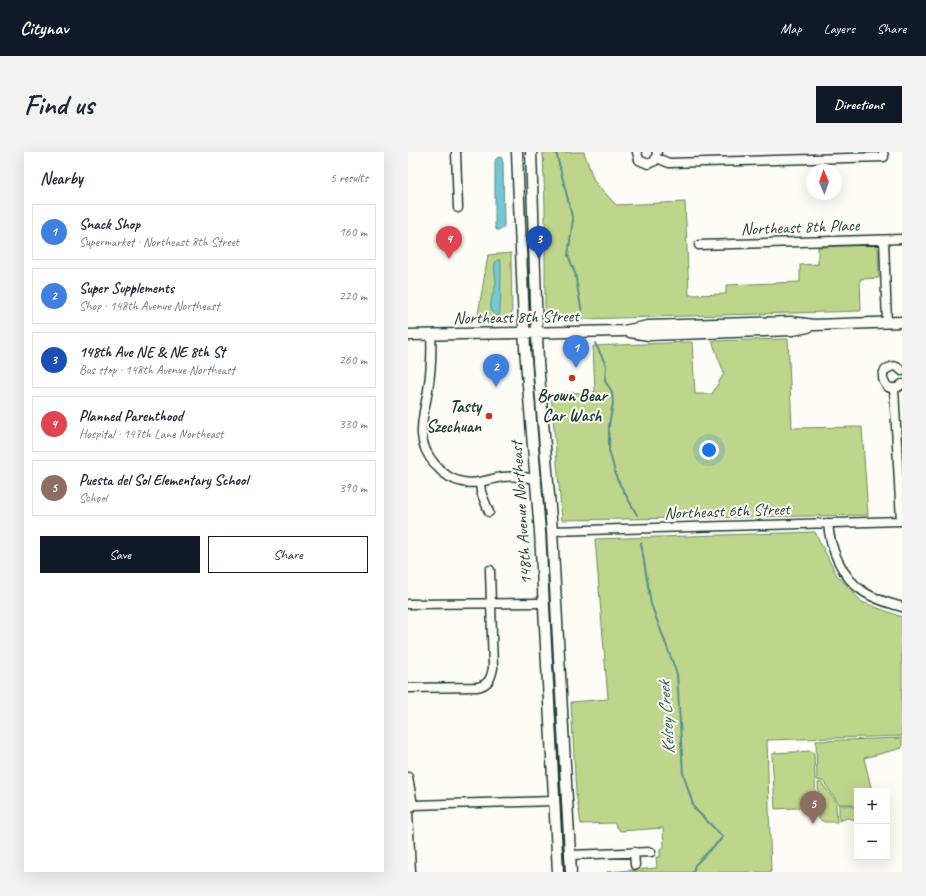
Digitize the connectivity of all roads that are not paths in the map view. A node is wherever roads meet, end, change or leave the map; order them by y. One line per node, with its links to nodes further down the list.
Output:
1 (456, 152): 9 (street)
2 (517, 152): 7 (main road, 148th Avenue Northeast)
3 (531, 152): 8 (main road, 148th Avenue Northeast)
4 (637, 152): 6 (street)
5 (883, 154): 6 (street)
6 (657, 155)
7 (518, 166): 8 (main road); 15 (main road, 148th Avenue Northeast)
8 (533, 195): 16 (main road, 148th Avenue Northeast)
9 (458, 208)
10 (902, 239): 11 (street, Northeast 8th Place)
11 (884, 240): 12 (street, Northeast 8th Place); 14 (street)
12 (700, 245)
13 (902, 322): 14 (main road, Northeast 8th Street)
14 (887, 323): 16 (main road, Northeast 8th Street)
15 (524, 334): 16 (main road, Northeast 8th Street); 18 (main road, Northeast 8th Street); 22 (main road, 148th Avenue Northeast)
16 (537, 334): 25 (main road, 148th Avenue Northeast)
17 (408, 335): 18 (main road, Northeast 8th Street)
18 (431, 335): 24 (street)
19 (902, 371): 21 (street)
20 (902, 384): 21 (street)
21 (894, 388): 27 (street)
22 (534, 459): 23 (main road, 148th Avenue Northeast); 25 (main road)
23 (536, 479): 24 (street); 31 (main road, 148th Avenue Northeast)
24 (480, 482): 26 (street)
25 (548, 486): 29 (main road, 148th Avenue Northeast)
26 (490, 512)
27 (901, 521): 28 (street, Northeast 6th Street)
28 (828, 524): 29 (street, Northeast 6th Street); 34 (street)
29 (552, 531): 42 (main road, 148th Avenue Northeast)
30 (490, 570): 33 (street)
31 (544, 603): 33 (street); 37 (main road, 148th Avenue Northeast)
32 (408, 604): 33 (street)
33 (490, 604): 35 (street)
34 (902, 607)
35 (408, 688)
36 (408, 777): 38 (street)
37 (554, 801): 38 (street); 39 (main road, 148th Avenue Northeast)
38 (412, 805): 44 (street)
39 (557, 840): 45 (main road, 148th Avenue Northeast); 46 (main road)
40 (634, 852): 41 (street); 42 (street); 43 (street)
41 (651, 852)
42 (570, 855): 46 (main road, 148th Avenue Northeast)
43 (635, 865)
44 (411, 872)
45 (558, 872)
46 (571, 872)

